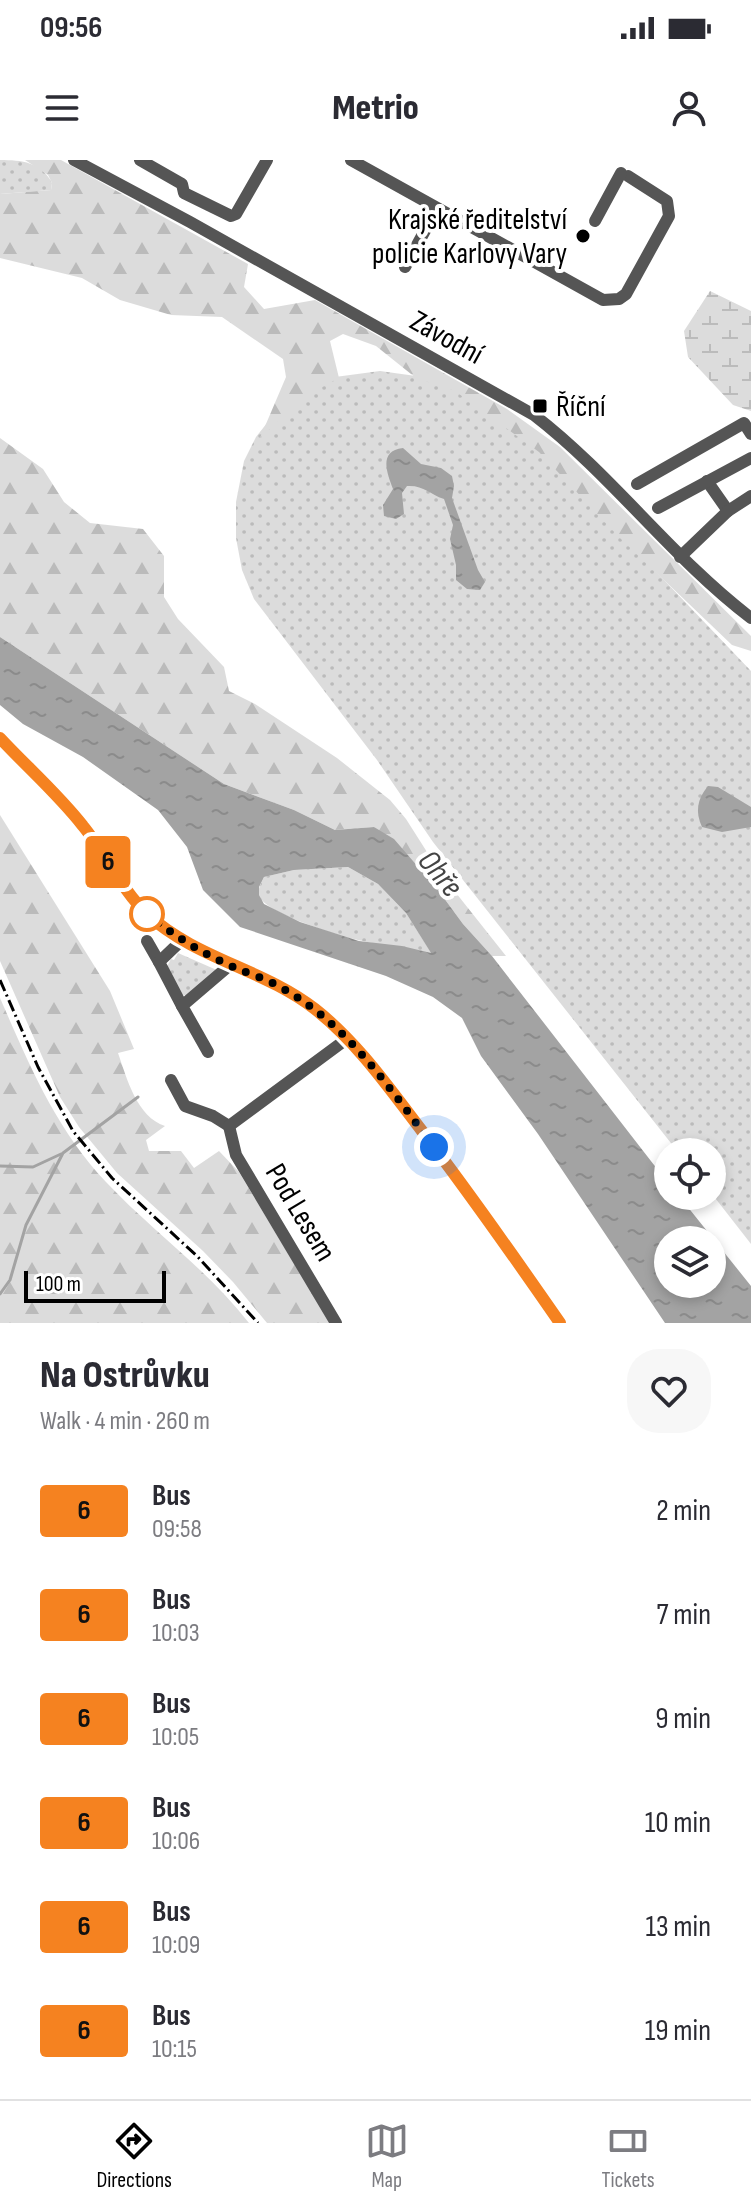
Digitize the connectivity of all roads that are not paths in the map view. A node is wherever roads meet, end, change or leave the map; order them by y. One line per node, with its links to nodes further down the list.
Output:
1 (74, 160): 15 (street, Závodní)
2 (140, 160): 3 (street)
3 (267, 160)
4 (355, 162): 5 (street)
5 (595, 221)
6 (428, 225): 7 (street)
7 (405, 267)
8 (751, 434): 11 (street)
9 (751, 458): 10 (street)
10 (707, 481): 13 (street); 14 (street)
11 (637, 484)
12 (751, 496): 14 (street)
13 (658, 508)
14 (728, 511): 15 (street)
15 (680, 557): 16 (street, Závodní)
16 (751, 618)
17 (0, 738): 18 (street)
18 (182, 940): 20 (street); 21 (street)
19 (147, 941): 20 (street)
20 (159, 962): 22 (street)
21 (230, 965): 22 (street); 23 (street)
22 (182, 1006): 24 (street)
23 (348, 1038): 26 (street); 28 (street)
24 (208, 1052)
25 (171, 1080): 26 (street)
26 (229, 1126): 27 (street, Pod Lesem)
27 (336, 1323)
28 (560, 1323)

